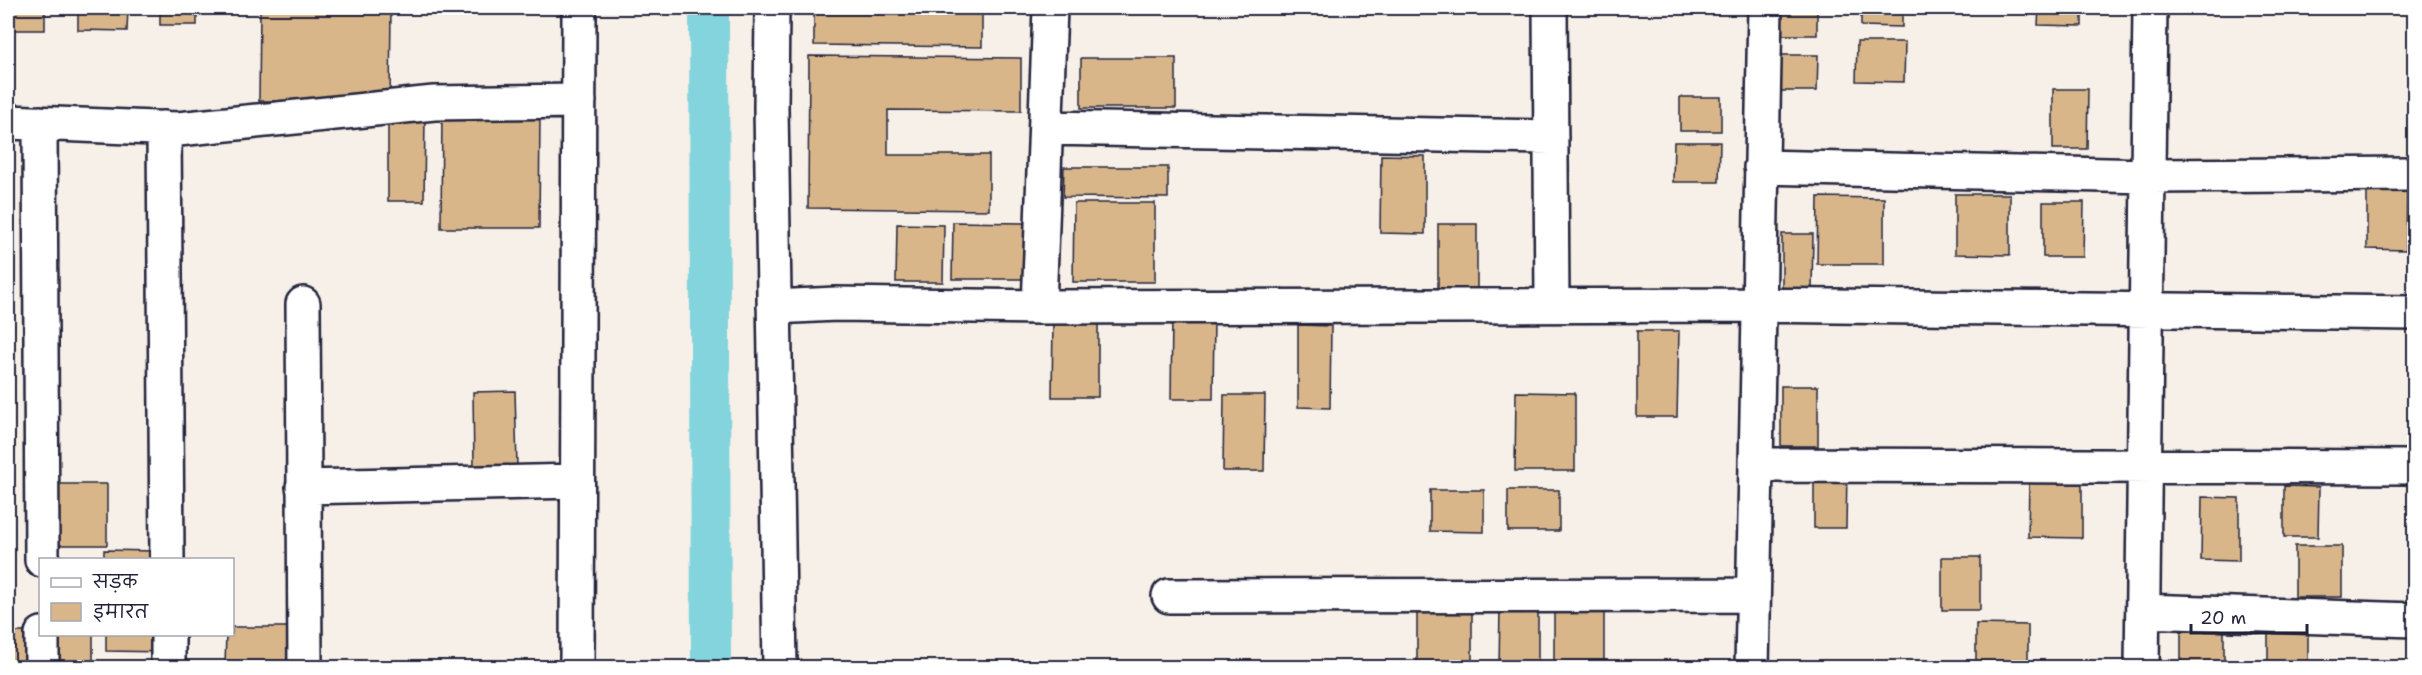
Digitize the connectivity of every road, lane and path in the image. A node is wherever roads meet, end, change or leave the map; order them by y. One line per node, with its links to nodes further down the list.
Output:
1 (579, 8): 7 (street)
2 (772, 8): 19 (street)
3 (1050, 8): 11 (street)
4 (1550, 8): 12 (street)
5 (1765, 8): 13 (street)
6 (2150, 8): 15 (street)
7 (579, 101): 10 (street); 26 (street)
8 (8, 122): 9 (street)
9 (40, 123): 10 (street); 28 (street)
10 (164, 128): 29 (street)
11 (1046, 128): 12 (street); 20 (street)
12 (1551, 136): 18 (street)
13 (1761, 167): 15 (street); 17 (street)
14 (2415, 174): 15 (street)
15 (2149, 176): 21 (street)
16 (303, 304): 27 (street)
17 (1759, 305): 18 (street); 21 (street); 23 (street)
18 (1552, 306): 20 (street)
19 (774, 307): 20 (street); 40 (street)
20 (1039, 307)
21 (2147, 309): 22 (street); 24 (street)
22 (2415, 313)
23 (1756, 465): 24 (street); 30 (street)
24 (2145, 466): 25 (street); 32 (street)
25 (2415, 466)
26 (577, 482): 27 (street); 39 (street)
27 (303, 487): 38 (street)
28 (42, 558)
29 (167, 558)
30 (1753, 595): 31 (street); 41 (street)
31 (1170, 597)
32 (2143, 611): 33 (street); 42 (street)
33 (2415, 620)
34 (42, 636): 36 (street)
35 (168, 636): 37 (street)
36 (42, 668)
37 (168, 668)
38 (304, 668)
39 (577, 668)
40 (780, 668)
41 (1752, 668)
42 (2142, 668)

